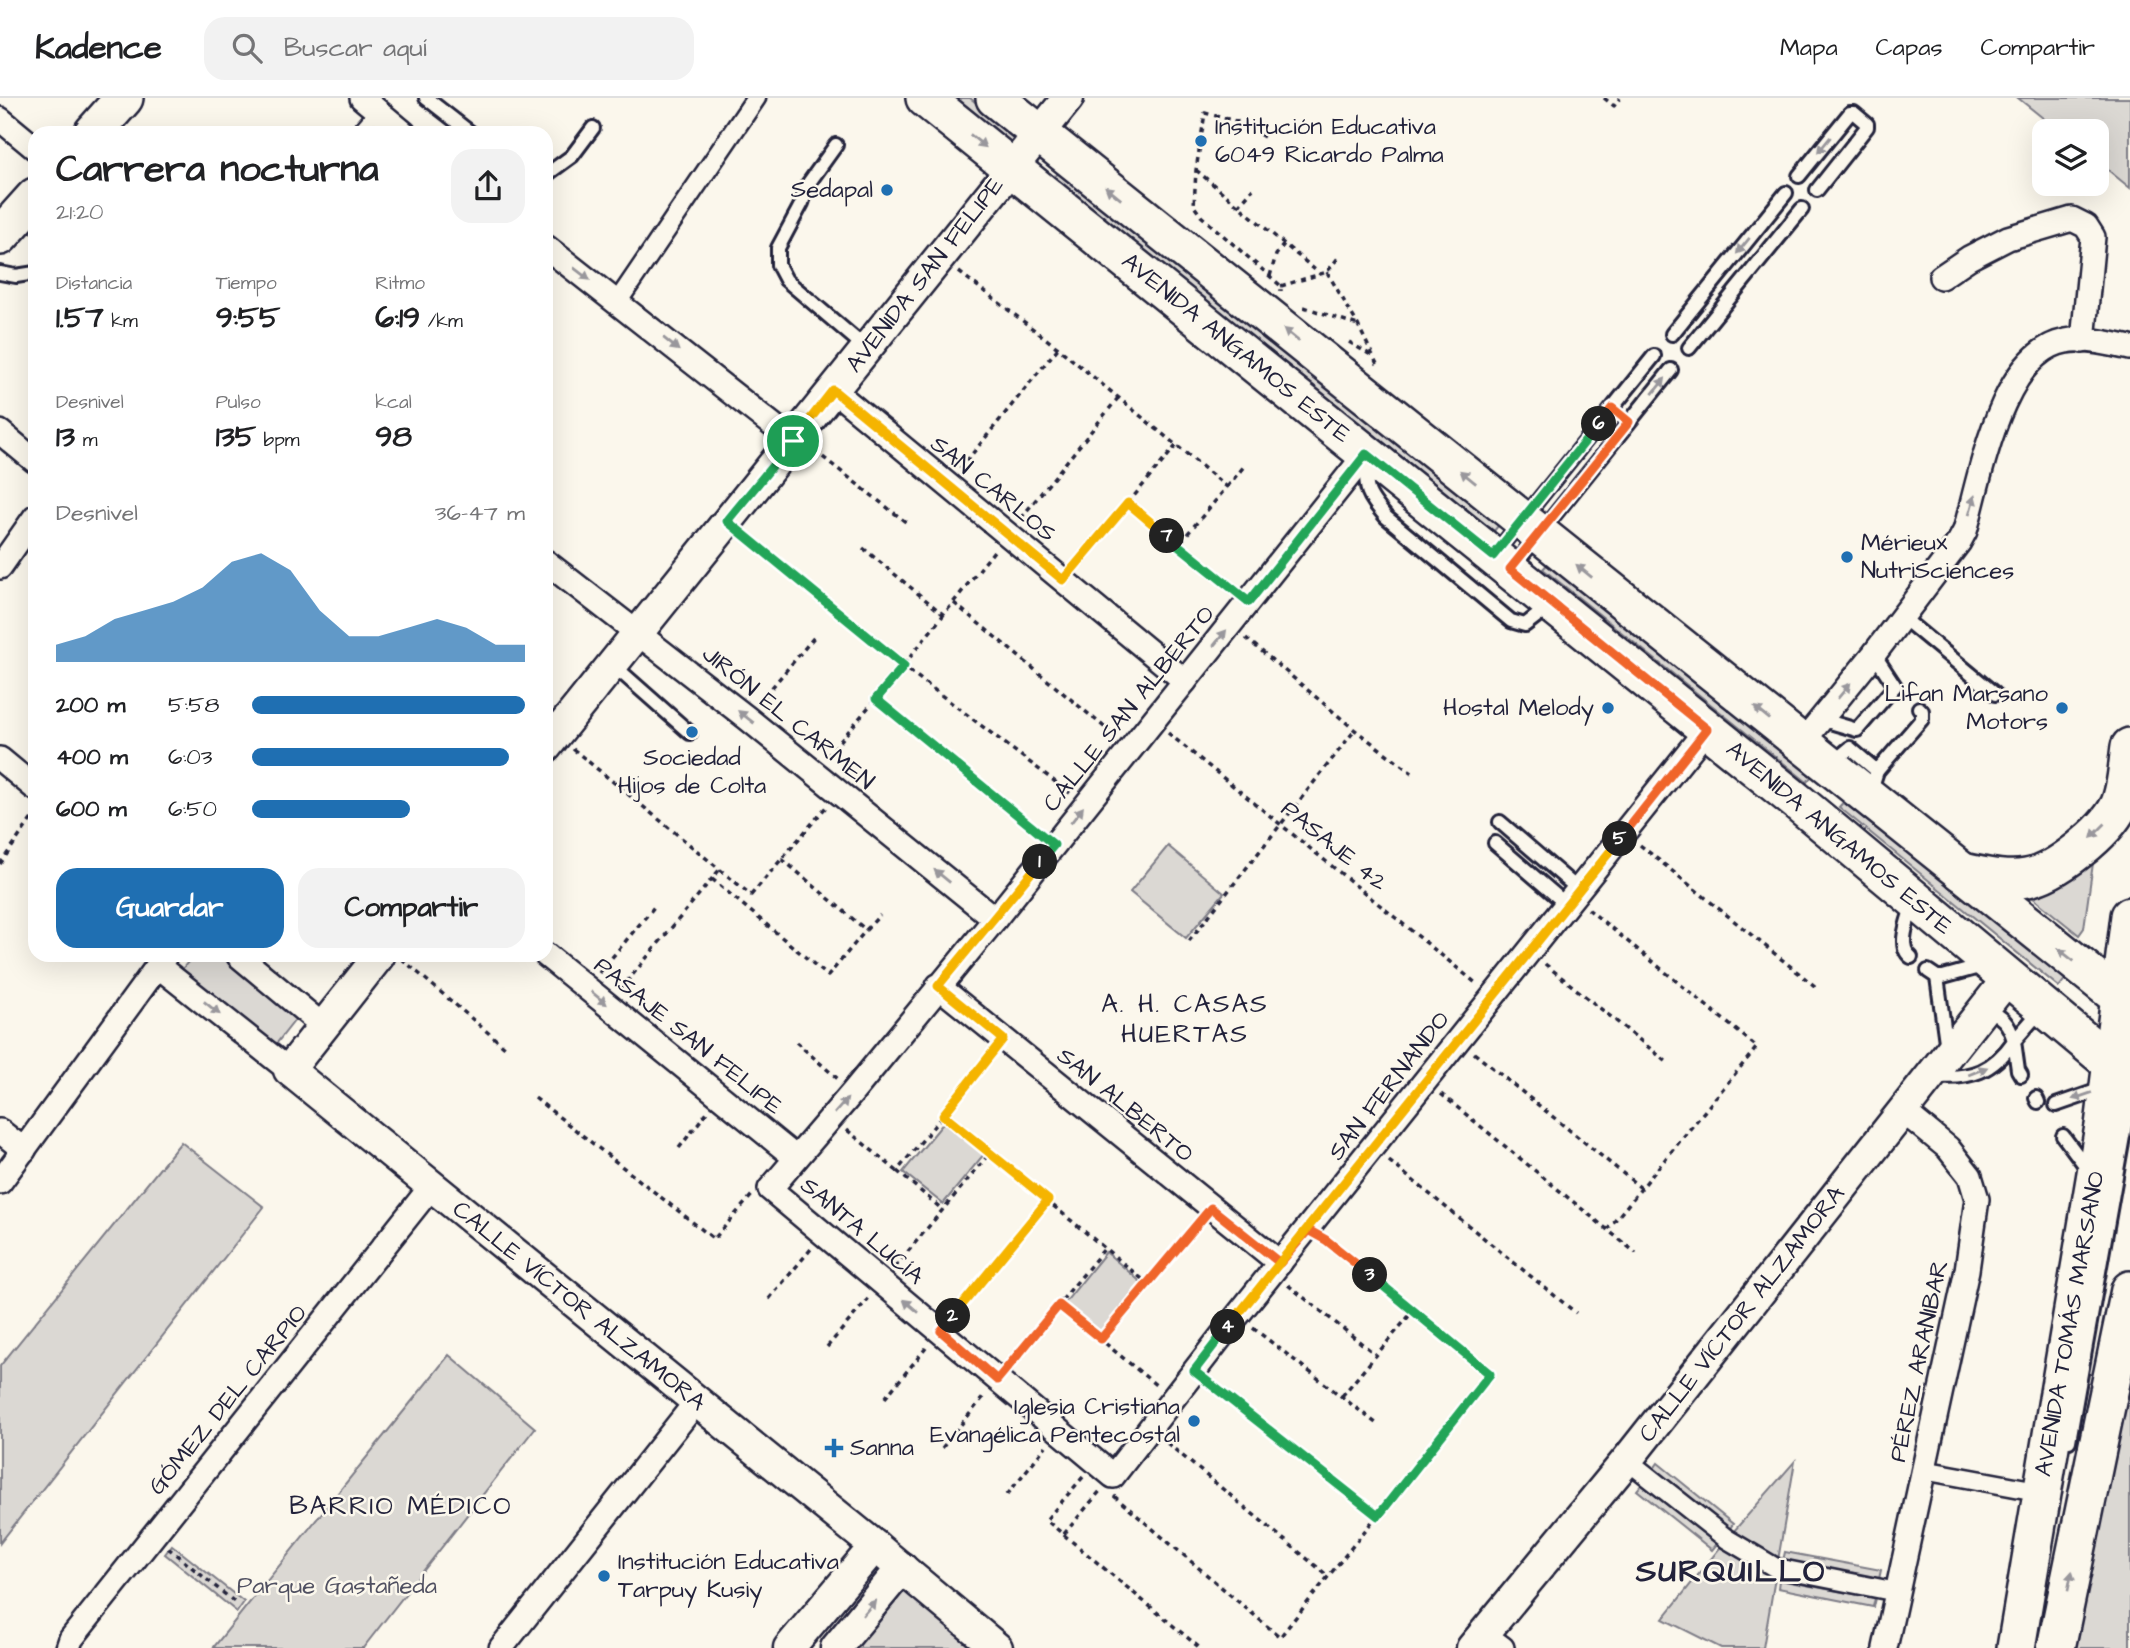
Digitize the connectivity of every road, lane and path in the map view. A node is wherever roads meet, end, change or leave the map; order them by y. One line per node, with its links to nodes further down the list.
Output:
1 (124, 98): 11 (main road)
2 (426, 98): 14 (lane)
3 (756, 98): 44 (street)
4 (925, 98): 20 (main road, AVENIDA ANGAMOS ESTE, one-way to 20)
5 (995, 98): 16 (main road, AVENIDA ANGAMOS ESTE)
6 (1068, 98): 16 (street, AVENIDA SAN FELIPE)
7 (1604, 98): 8 (path)
8 (1620, 98)
9 (369, 104): 12 (lane); 13 (street)
10 (0, 119): 18 (street)
11 (99, 126)
12 (360, 126)
13 (396, 126)
14 (462, 126)
15 (593, 128): 21 (lane)
16 (1039, 134): 20 (street, AVENIDA SAN FELIPE); 72 (main road, AVENIDA ANGAMOS ESTE, one-way to 16)
17 (1264, 137): 22 (path)
18 (28, 142)
19 (836, 145): 52 (lane)
20 (1011, 167): 33 (street, AVENIDA SAN FELIPE); 63 (main road, AVENIDA ANGAMOS ESTE)
21 (553, 169)
22 (1196, 170): 28 (path); 39 (path)
23 (1799, 176): 25 (lane, one-way to 23)
24 (1253, 189): 28 (path)
25 (1817, 190)
26 (1786, 193): 47 (lane, one-way to 47)
27 (28, 205): 30 (main road)
28 (1238, 206): 31 (path)
29 (1802, 209): 50 (lane)
30 (0, 236)
31 (1284, 244): 38 (path); 39 (path)
32 (553, 252): 44 (street, one-way to 44)
33 (940, 258): 49 (path); 52 (street, AVENIDA SAN FELIPE)
34 (1338, 258): 35 (path)
35 (1327, 272): 38 (path); 46 (path)
36 (0, 273): 37 (lane)
37 (28, 274)
38 (1320, 274): 39 (path)
39 (1270, 277): 41 (path)
40 (1941, 277): 48 (street)
41 (1273, 285)
42 (1276, 293): 43 (path)
43 (1282, 299)
44 (618, 301): 61 (street, one-way to 61)
45 (1295, 304): 46 (path)
46 (1359, 324): 55 (path)
47 (1672, 334)
48 (2083, 341): 51 (street); 84 (street, one-way to 48)
49 (1058, 348): 57 (path); 66 (path)
50 (1689, 348)
51 (2130, 348)
52 (867, 349): 56 (street, AVENIDA SAN FELIPE)
53 (1654, 356): 58 (lane)
54 (1671, 370): 59 (lane, one-way to 54)
55 (1383, 376)
56 (833, 390): 61 (street, AVENIDA SAN FELIPE); 66 (street, SAN CARLOS)
57 (1118, 398): 62 (path); 73 (path)
58 (1612, 408): 59 (lane); 72 (lane)
59 (1629, 422): 72 (lane)
60 (0, 432): 64 (street)
61 (795, 439): 69 (street, AVENIDA SAN FELIPE); 70 (path)
62 (1176, 446): 67 (path); 68 (path)
63 (1366, 454): 76 (main road, AVENIDA ANGAMOS ESTE); 80 (street, CALLE SAN ALBERTO); 82 (lane)
64 (28, 455)
65 (1246, 464): 67 (path)
66 (947, 485): 73 (street, SAN CARLOS)
67 (1227, 487): 74 (path)
68 (1128, 503): 74 (path); 79 (path)
69 (727, 521): 86 (street, AVENIDA SAN FELIPE); 90 (path)
70 (907, 523)
71 (28, 527): 77 (street)
72 (1530, 527): 76 (lane); 76 (lane); 105 (main road, AVENIDA ANGAMOS ESTE, one-way to 72)
73 (1007, 534): 79 (street, SAN CARLOS); 81 (path)
74 (1178, 545): 80 (path)
75 (863, 548): 83 (path)
76 (1502, 563): 82 (main road, AVENIDA ANGAMOS ESTE)
77 (0, 567)
78 (553, 567): 86 (street, JIRÓN EL CARMEN)
79 (1063, 580): 91 (street, SAN CARLOS)
80 (1249, 602): 85 (street, CALLE SAN ALBERTO)
81 (954, 603): 83 (path); 104 (path)
82 (1552, 604): 97 (main road, AVENIDA ANGAMOS ESTE)
83 (944, 615): 90 (path)
84 (1902, 617): 88 (street); 92 (lane)
85 (1231, 625): 91 (street, CALLE SAN ALBERTO, one-way to 85); 98 (path)
86 (637, 633): 89 (street, AVENIDA SAN FELIPE); 95 (street, JIRÓN EL CARMEN, one-way to 86)
87 (815, 636): 95 (path)
88 (1874, 654): 99 (lane); 105 (street, one-way to 88)
89 (612, 664): 100 (lane); 101 (street, AVENIDA SAN FELIPE)
90 (904, 666): 93 (path); 112 (path)
91 (1185, 681): 96 (street, CALLE SAN ALBERTO)
92 (1994, 694)
93 (876, 699): 107 (path); 119 (path)
94 (1919, 708): 110 (lane)
95 (747, 718): 107 (street, JIRÓN EL CARMEN)
96 (1153, 721): 104 (street, CALLE SAN ALBERTO); 116 (path, PASAJE 42)
97 (1707, 729): 113 (main road, AVENIDA ANGAMOS ESTE); 117 (street, SAN FERNANDO)
98 (1355, 730): 108 (path); 116 (path)
99 (1857, 730): 105 (lane); 105 (lane)
100 (690, 733)
101 (553, 738)
102 (553, 743): 122 (path)
103 (2130, 747): 123 (main road, one-way to 123)
104 (1131, 749): 112 (street, CALLE SAN ALBERTO)
105 (1827, 749): 110 (main road, AVENIDA ANGAMOS ESTE); 113 (main road)
106 (0, 759): 109 (street)
107 (814, 772): 111 (street, JIRÓN EL CARMEN)
108 (1412, 773)
109 (28, 782)
110 (1873, 784): 123 (main road, AVENIDA ANGAMOS ESTE)
111 (838, 792): 120 (path); 130 (street, JIRÓN EL CARMEN, one-way to 111)
112 (1085, 805): 119 (street, CALLE SAN ALBERTO, one-way to 112)
113 (1804, 807): 126 (main road, AVENIDA ANGAMOS ESTE)
114 (1500, 822): 125 (lane)
115 (28, 824): 121 (path)
116 (1280, 825): 132 (path); 145 (path, PASAJE 42)
117 (1625, 833): 125 (street, SAN FERNANDO); 143 (path)
118 (1494, 843): 125 (lane)
119 (1054, 845): 130 (street, CALLE SAN ALBERTO)
120 (782, 859): 122 (path); 131 (path)
121 (0, 864)
122 (720, 869): 124 (path)
123 (1962, 872): 146 (main road, AVENIDA ANGAMOS ESTE, one-way to 123)
124 (712, 879): 131 (path); 147 (path)
125 (1573, 897): 133 (street, SAN FERNANDO); 181 (path)
126 (1914, 900): 134 (lane); 141 (main road, AVENIDA ANGAMOS ESTE)
127 (654, 907): 144 (path)
128 (880, 915): 131 (path)
129 (2130, 916): 146 (main road, AVENIDA TOMÁS MARSANO)
130 (995, 919): 142 (street, CALLE SAN ALBERTO)
131 (866, 930)
132 (1189, 941)
133 (1529, 951): 145 (street, SAN FERNANDO); 156 (path)
134 (1911, 957)
135 (553, 961): 144 (street, PASAJE SAN FELIPE)
136 (161, 962): 174 (street)
137 (163, 962): 158 (street, CALLE VÍCTOR ALZAMORA, one-way to 158)
138 (246, 962): 150 (street)
139 (374, 962): 150 (street)
140 (405, 962): 155 (path)
141 (1999, 971): 148 (street, CALLE VÍCTOR ALZAMORA); 149 (main road, AVENIDA ANGAMOS ESTE); 157 (lane)
142 (938, 986): 151 (street, SAN ALBERTO); 162 (street, CALLE SAN ALBERTO)
143 (1816, 987)
144 (586, 988): 147 (street, PASAJE SAN FELIPE, one-way to 147)
145 (1493, 997): 152 (street, SAN FERNANDO)
146 (2125, 1002): 159 (main road, AVENIDA TOMÁS MARSANO)
147 (607, 1004): 163 (street, PASAJE SAN FELIPE)
148 (1985, 1007): 153 (lane); 157 (street, CALLE VÍCTOR ALZAMORA)
149 (2043, 1007): 153 (lane); 159 (main road, AVENIDA ANGAMOS ESTE)
150 (323, 1026): 158 (street)
151 (1003, 1039): 167 (path); 184 (street, SAN ALBERTO)
152 (1458, 1041): 161 (street, SAN FERNANDO); 181 (path)
153 (2014, 1041): 157 (lane, one-way to 153); 160 (lane)
154 (796, 1042): 162 (path)
155 (506, 1048)
156 (1667, 1062)
157 (1939, 1065): 166 (street, CALLE VÍCTOR ALZAMORA)
158 (289, 1070): 180 (street, CALLE VÍCTOR ALZAMORA)
159 (2108, 1070): 165 (lane, one-way to 165); 169 (lane); 178 (main road, AVENIDA TOMÁS MARSANO)
160 (2020, 1071)
161 (1426, 1082): 173 (street, SAN FERNANDO); 186 (path)
162 (853, 1092): 168 (street, CALLE SAN ALBERTO, one-way to 162)
163 (720, 1097): 172 (path); 176 (street, PASAJE SAN FELIPE)
164 (535, 1098): 182 (path)
165 (2056, 1105)
166 (1903, 1111): 215 (street, CALLE VÍCTOR ALZAMORA); 217 (street, PÉREZ ARANIBAR)
167 (943, 1115): 175 (path); 177 (path)
168 (832, 1116): 176 (street, CALLE SAN ALBERTO); 177 (path)
169 (2127, 1130): 214 (lane)
170 (0, 1132): 174 (street)
171 (2063, 1136): 178 (lane)
172 (679, 1148)
173 (1373, 1148): 187 (street, SAN FERNANDO); 198 (path)
174 (24, 1150): 179 (street)
175 (990, 1153): 183 (path); 185 (path)
176 (796, 1158): 182 (street, CALLE SAN ALBERTO)
177 (897, 1171): 185 (path)
178 (2094, 1178): 218 (main road, AVENIDA TOMÁS MARSANO)
179 (0, 1182)
180 (431, 1187): 209 (street, CALLE VÍCTOR ALZAMORA); 222 (street, GÓMEZ DEL CARPIO)
181 (1641, 1188): 186 (path)
182 (770, 1189): 188 (street, SANTA LUCÍA)
183 (1048, 1200): 189 (path); 200 (path)
184 (1211, 1208): 191 (street, SAN ALBERTO); 193 (path)
185 (943, 1210): 192 (path)
186 (1608, 1229): 190 (path)
187 (1308, 1230): 191 (street, SAN FERNANDO); 197 (path)
188 (824, 1234): 192 (street, SANTA LUCÍA); 195 (path)
189 (1105, 1248): 193 (path); 196 (path)
190 (1636, 1253)
191 (1276, 1268): 199 (street, SAN FERNANDO); 203 (path)
192 (882, 1282): 200 (street, SANTA LUCÍA, one-way to 192); 202 (path)
193 (1147, 1283): 201 (path)
194 (2130, 1290): 237 (main road, AVENIDA TOMÁS MARSANO, one-way to 194)
195 (769, 1298)
196 (1059, 1305): 201 (path); 205 (path)
197 (1414, 1310): 203 (path); 220 (path)
198 (1576, 1313)
199 (1237, 1316): 204 (street, SAN FERNANDO); 206 (path)
200 (941, 1331): 205 (street, SANTA LUCÍA); 207 (path)
201 (1101, 1339): 208 (path)
202 (827, 1347)
203 (1375, 1354): 206 (path)
204 (1194, 1371): 208 (street, SAN FERNANDO); 220 (path)
205 (997, 1380): 212 (street, SANTA LUCÍA); 213 (path)
206 (1342, 1396): 210 (path)
207 (884, 1398)
208 (1172, 1398): 211 (street, SAN FERNANDO)
209 (697, 1401): 223 (street, CALLE VÍCTOR ALZAMORA); 230 (street)
210 (1377, 1424)
211 (1149, 1428): 216 (street, SAN FERNANDO); 225 (path)
212 (1058, 1430): 216 (street, SANTA LUCÍA); 219 (path)
213 (942, 1448)
214 (2066, 1458)
215 (1627, 1460): 226 (street); 228 (street, CALLE VÍCTOR ALZAMORA)
216 (1104, 1469): 221 (path); 221 (path); 225 (path)
217 (1923, 1470): 218 (street); 226 (street, PÉREZ ARANIBAR)
218 (2042, 1492): 236 (main road, AVENIDA TOMÁS MARSANO)
219 (1007, 1495)
220 (1378, 1516): 225 (path)
221 (1064, 1534): 234 (path)
222 (153, 1535): 227 (path); 229 (street, GÓMEZ DEL CARPIO)
223 (875, 1546): 224 (street, CALLE VÍCTOR ALZAMORA); 231 (street)
224 (902, 1569): 232 (street, one-way to 224); 233 (street, CALLE VÍCTOR ALZAMORA)
225 (1328, 1576)
226 (1897, 1592): 235 (street, PÉREZ ARANIBAR)
227 (237, 1604)
228 (1486, 1643)
229 (68, 1648)
230 (500, 1648)
231 (789, 1648)
232 (836, 1648)
233 (997, 1648)
234 (1200, 1648)
235 (1885, 1648)
236 (2016, 1648)
237 (2056, 1648)

